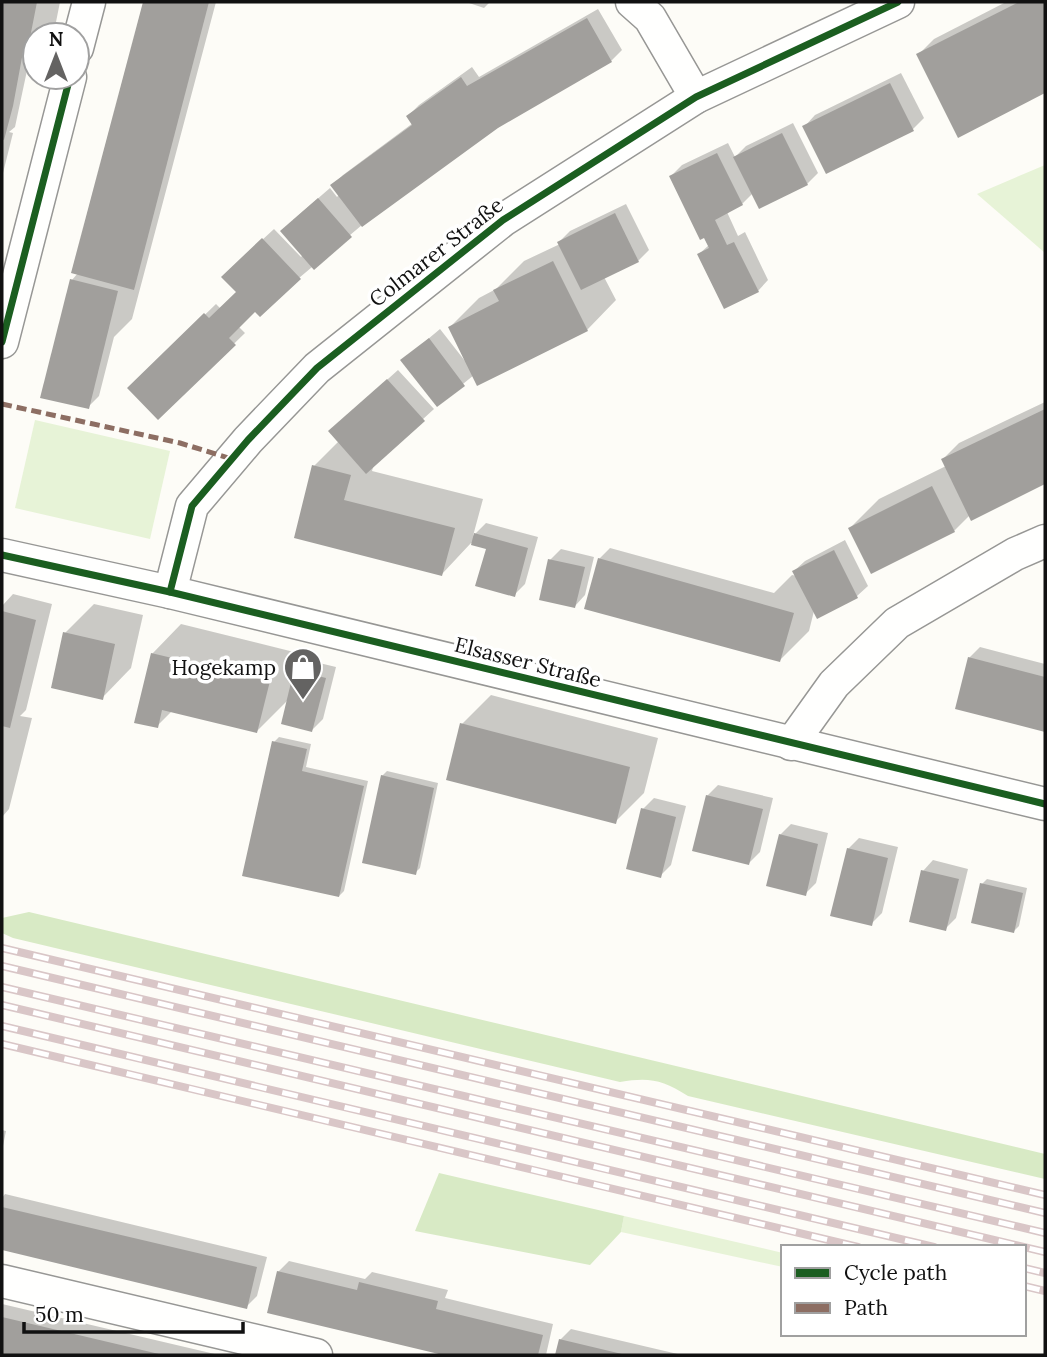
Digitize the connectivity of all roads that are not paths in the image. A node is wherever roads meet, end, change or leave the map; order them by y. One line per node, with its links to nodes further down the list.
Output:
1 (89, 2): 4 (street)
2 (632, 2): 6 (street)
3 (898, 2): 6 (street, Colmarer Straße)
4 (84, 21)
5 (66, 91): 7 (street)
6 (696, 97): 10 (street, Colmarer Straße)
7 (2, 342)
8 (1045, 541): 11 (street)
9 (2, 555): 10 (street, Elsasser Straße)
10 (170, 592): 11 (street, Elsasser Straße)
11 (791, 744): 12 (street, Elsasser Straße)
12 (1045, 804)
13 (2, 1281): 14 (street)
14 (316, 1355)

